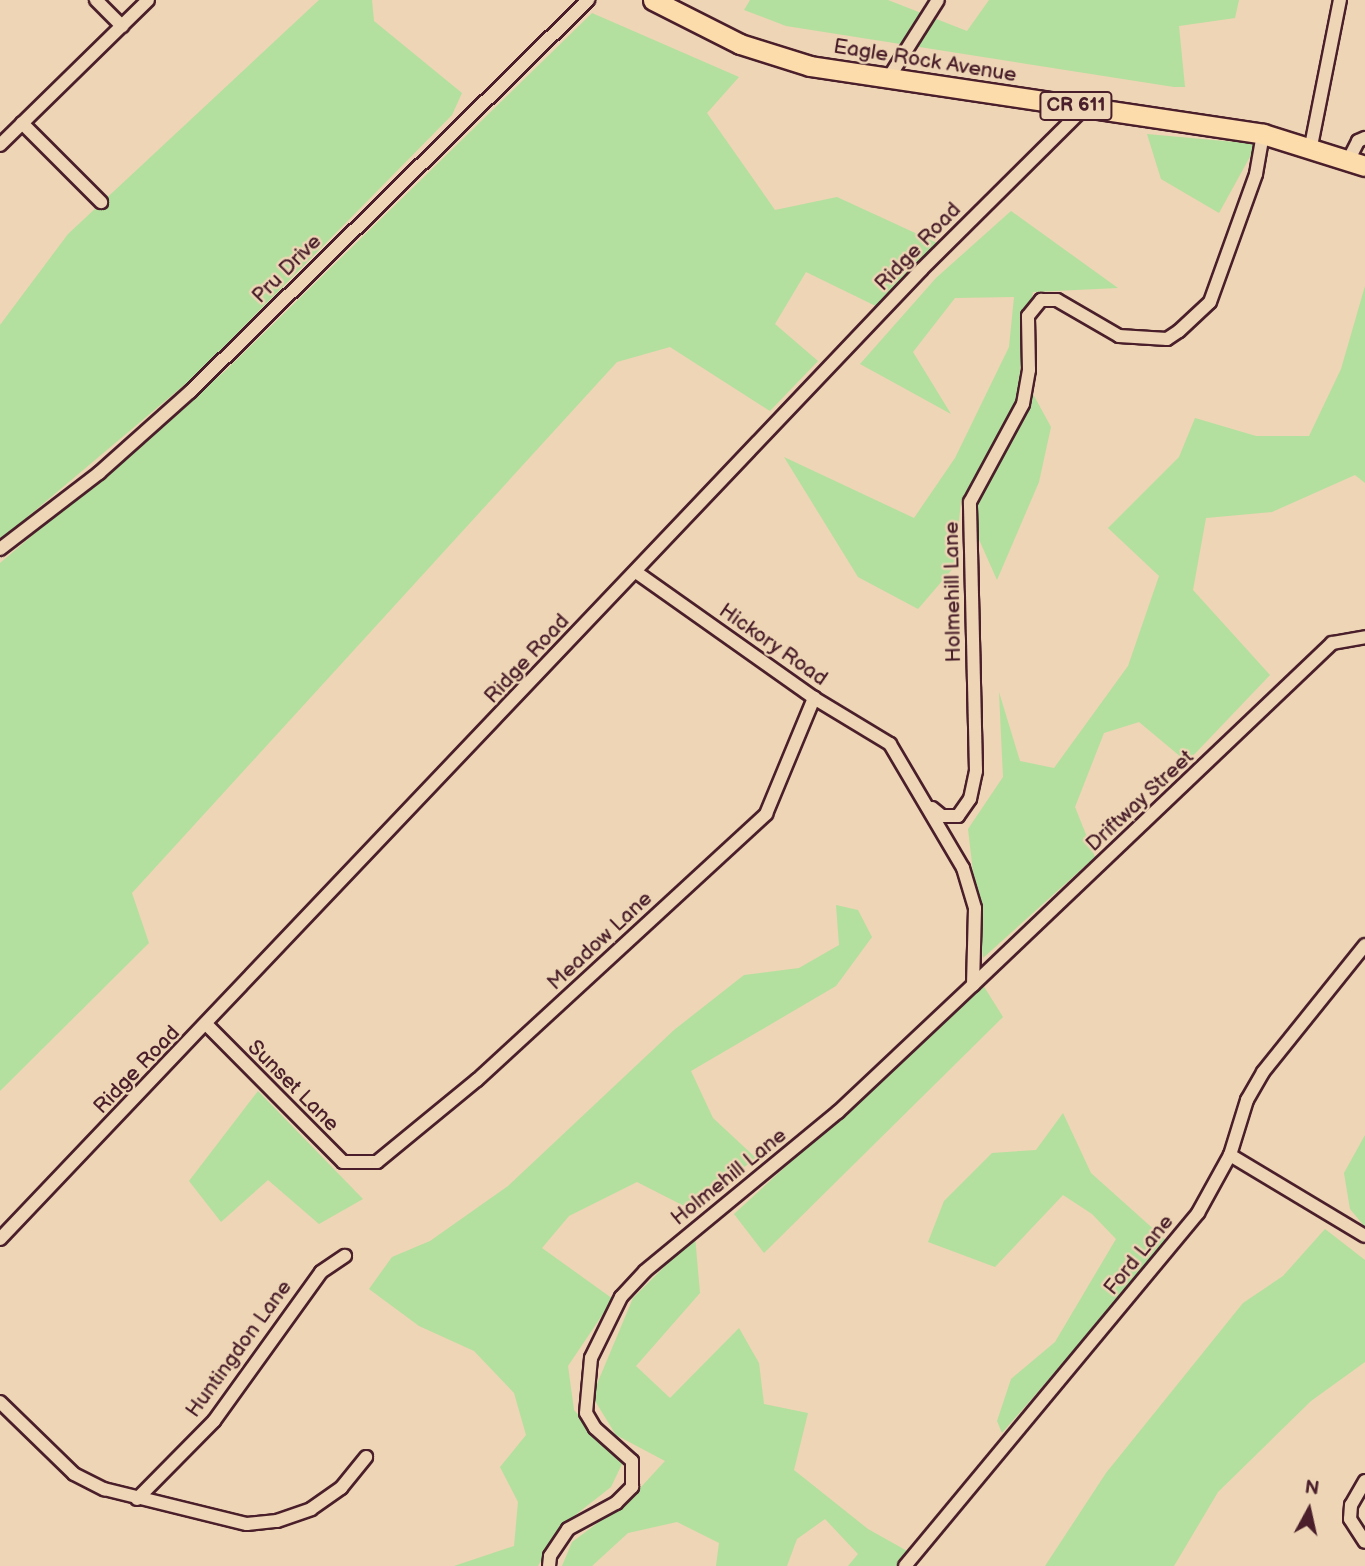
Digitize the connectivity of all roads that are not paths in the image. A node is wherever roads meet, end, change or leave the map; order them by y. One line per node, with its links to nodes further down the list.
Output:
1 (96, 0): 7 (street)
2 (148, 0): 7 (street)
3 (587, 0): 17 (street, Pru Drive)
4 (653, 0): 8 (main road, Eagle Rock Avenue / CR 611)
5 (938, 0): 8 (street)
6 (1340, 0): 14 (street)
7 (122, 26): 10 (street)
8 (888, 79): 9 (main road, Eagle Rock Avenue / CR 611)
9 (1085, 107): 11 (main road, Eagle Rock Avenue / CR 611); 18 (street, Ridge Road)
10 (22, 123): 13 (street); 16 (street)
11 (1264, 134): 14 (main road, Eagle Rock Avenue / CR 611); 21 (street, Holmehill Lane)
12 (1365, 138): 15 (street)
13 (0, 145)
14 (1311, 146): 15 (main road, Eagle Rock Avenue / CR 611)
15 (1357, 162)
16 (101, 202)
17 (0, 549)
18 (636, 572): 20 (street, Hickory Road); 24 (street, Ridge Road)
19 (1365, 637): 23 (street, Driftway Street)
20 (814, 698): 21 (street, Hickory Road); 26 (street, Meadow Lane)
21 (930, 807): 23 (street)
22 (1365, 945): 25 (street, Ford Lane)
23 (973, 985): 35 (street, Holmehill Lane)
24 (207, 1026): 26 (street, Sunset Lane); 28 (street, Ridge Road)
25 (1230, 1155): 27 (street); 36 (street, Ford Lane)
26 (358, 1166)
27 (1365, 1236)
28 (0, 1239)
29 (345, 1255): 33 (street, Huntingdon Lane)
30 (0, 1402): 33 (street)
31 (366, 1457): 33 (street)
32 (1365, 1481): 34 (street)
33 (137, 1499)
34 (1365, 1542)
35 (549, 1566)
36 (905, 1566)

